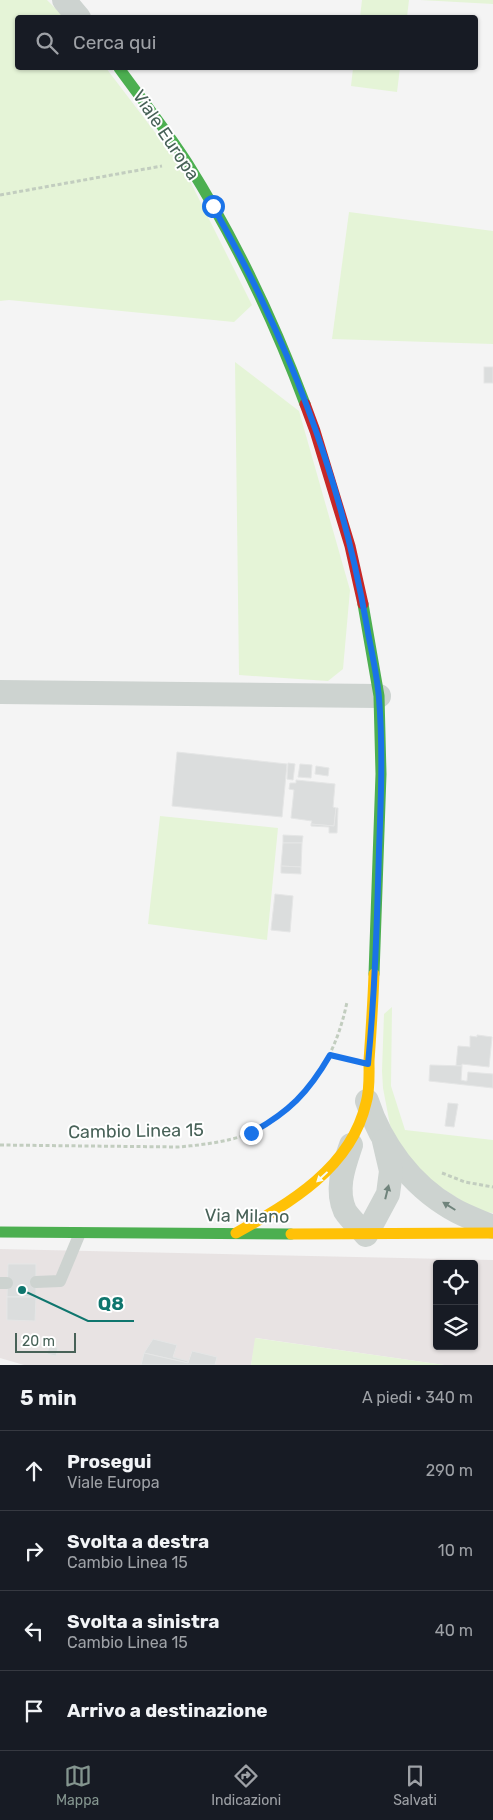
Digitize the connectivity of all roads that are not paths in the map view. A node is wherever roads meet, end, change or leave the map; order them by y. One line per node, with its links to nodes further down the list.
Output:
1 (64, 0): 2 (street)
2 (76, 15)
3 (120, 70): 5 (street, Viale Europa)
4 (0, 692): 5 (street)
5 (379, 696): 6 (street, Viale Europa)
6 (367, 1102): 7 (street, Viale Europa); 8 (street, Viale Europa)
7 (353, 1140): 12 (street, Viale Europa, one-way to 12); 14 (street)
8 (384, 1141): 9 (street, Viale Europa, one-way to 8); 14 (street, one-way to 8)
9 (493, 1227)
10 (0, 1232): 11 (street, Via Milano)
11 (80, 1233): 12 (street, Via Milano); 15 (lane)
12 (236, 1233): 14 (street, Via Milano)
13 (493, 1234): 14 (street, Via Milano)
14 (366, 1235)
15 (36, 1282)

